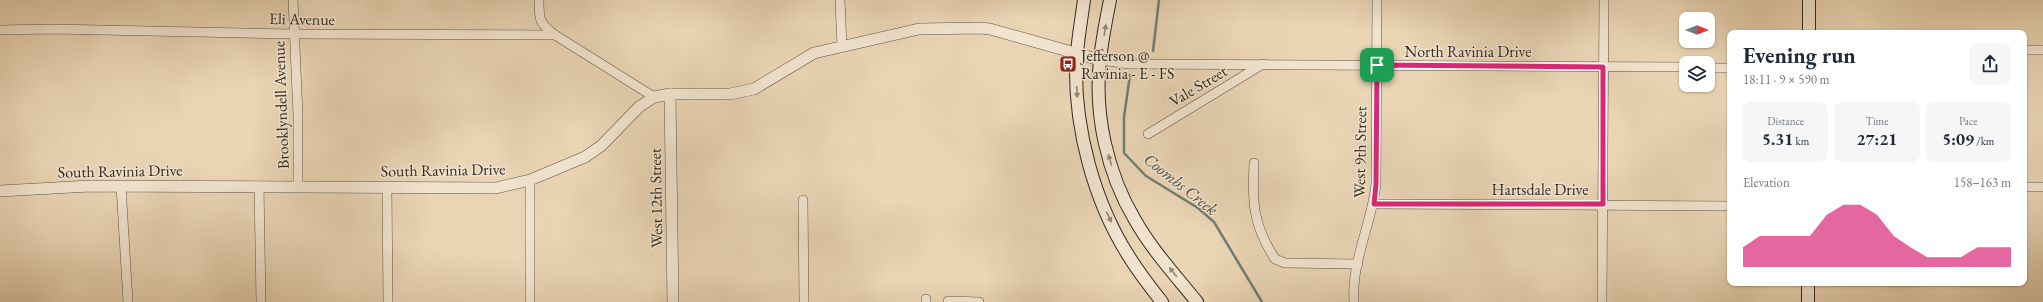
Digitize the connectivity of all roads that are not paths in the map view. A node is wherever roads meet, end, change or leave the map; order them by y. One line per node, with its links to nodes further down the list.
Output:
1 (293, 0): 11 (street, Brooklyndell Avenue)
2 (539, 0): 12 (street)
3 (840, 0): 13 (street)
4 (1084, 0): 16 (main road)
5 (1110, 0): 17 (main road, one-way to 5)
6 (1377, 0): 20 (street, West 9th Street)
7 (1604, 0): 21 (street)
8 (1809, 0): 10 (main road)
9 (0, 30): 11 (street, Eli Avenue)
10 (1809, 30)
11 (294, 34): 12 (street, Eli Avenue); 32 (street, Brooklyndell Avenue)
12 (555, 35): 26 (street)
13 (842, 47): 16 (street, South Ravinia Drive); 25 (street, South Ravinia Drive)
14 (2027, 50): 15 (street)
15 (2043, 50)
16 (1077, 53): 17 (street, South Ravinia Drive); 51 (main road, one-way to 51)
17 (1100, 60): 18 (street, South Ravinia Drive); 52 (main road, one-way to 17)
18 (1129, 64): 19 (street, North Ravinia Drive)
19 (1263, 64): 20 (street, North Ravinia Drive); 27 (street, Vale Street)
20 (1377, 65): 21 (street, North Ravinia Drive); 38 (street, West 9th Street)
21 (1603, 67): 22 (street, North Ravinia Drive); 39 (street)
22 (1679, 68)
23 (1715, 68): 24 (street)
24 (1727, 68)
25 (670, 94): 26 (street, South Ravinia Drive); 48 (street, West 12th Street)
26 (654, 97): 29 (street, South Ravinia Drive)
27 (1148, 134)
28 (1254, 163): 41 (street)
29 (530, 180): 35 (street, South Ravinia Drive); 47 (street)
30 (121, 186): 31 (street, South Ravinia Drive); 36 (street, South Ravinia Drive); 44 (street)
31 (259, 186): 32 (street, South Ravinia Drive); 45 (street)
32 (298, 186): 35 (street, South Ravinia Drive)
33 (2027, 187): 34 (street)
34 (2043, 187)
35 (387, 188): 46 (street)
36 (0, 191)
37 (803, 200): 49 (street)
38 (1374, 204): 39 (street, Hartsdale Drive); 41 (street, West 9th Street)
39 (1603, 204): 40 (street, Hartsdale Drive); 54 (street)
40 (1727, 206)
41 (1358, 264): 53 (street, West 9th Street)
42 (1808, 286): 55 (main road)
43 (948, 301): 50 (street)
44 (128, 302)
45 (261, 302)
46 (388, 302)
47 (530, 302)
48 (673, 302)
49 (804, 302)
50 (979, 302)
51 (1162, 302)
52 (1197, 302)
53 (1354, 302)
54 (1602, 302)
55 (1808, 302)

